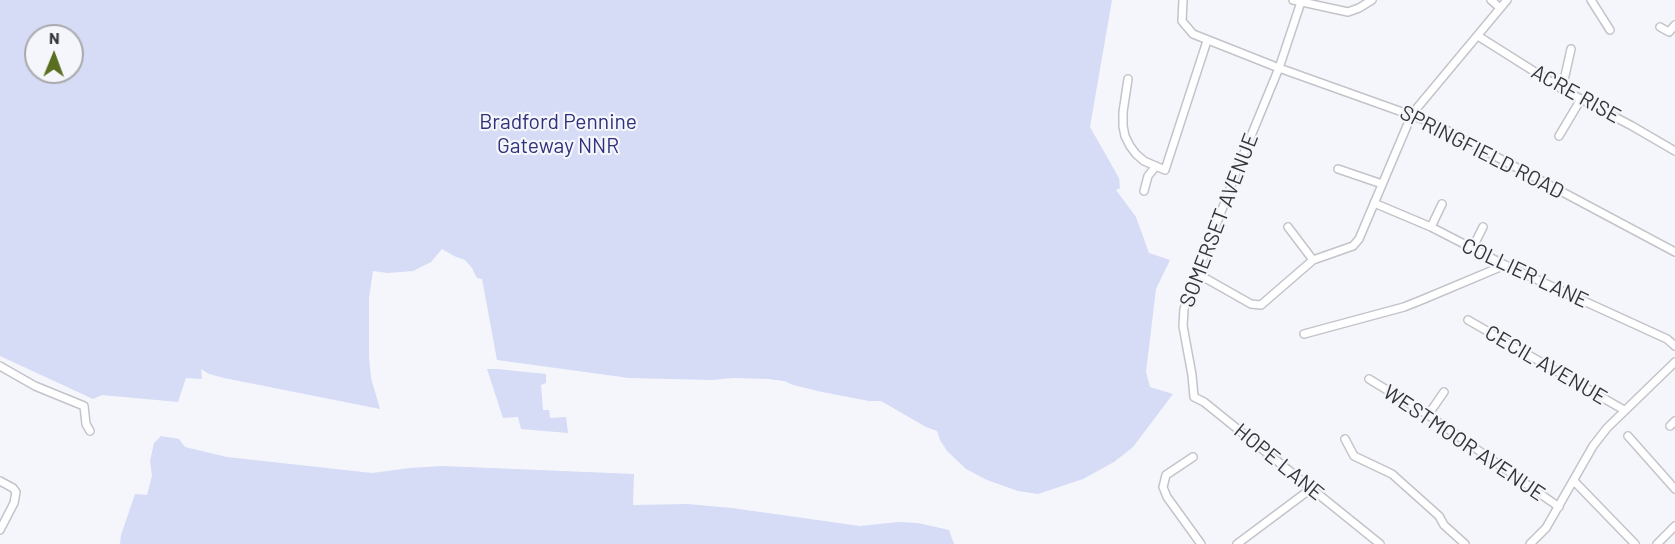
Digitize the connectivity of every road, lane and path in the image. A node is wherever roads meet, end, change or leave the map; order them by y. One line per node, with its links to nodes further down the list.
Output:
1 (1183, 0): 13 (street, SPRINGFIELD ROAD)
2 (1293, 0): 7 (street)
3 (1372, 0): 7 (street)
4 (1491, 0): 8 (street)
5 (1508, 0): 8 (street)
6 (1592, 0): 11 (street)
7 (1301, 2): 15 (street, SOMERSET AVENUE)
8 (1500, 8): 12 (street)
9 (1675, 25): 10 (street)
10 (1660, 27)
11 (1610, 30)
12 (1478, 36): 17 (street, ACRE RISE); 19 (street)
13 (1208, 41): 15 (street, SPRINGFIELD ROAD); 22 (street)
14 (1571, 50): 17 (street)
15 (1279, 68): 19 (street, SPRINGFIELD ROAD); 35 (street, SOMERSET AVENUE)
16 (1128, 79): 22 (street)
17 (1562, 89): 18 (street, ACRE RISE)
18 (1581, 99): 20 (street); 21 (street, ACRE RISE)
19 (1412, 114): 24 (street); 32 (street, SPRINGFIELD ROAD)
20 (1559, 136)
21 (1675, 151)
22 (1156, 166): 25 (street)
23 (1338, 169): 24 (street)
24 (1382, 184): 26 (street)
25 (1144, 191)
26 (1374, 203): 30 (street, COLLIER LANE); 33 (street)
27 (1442, 204): 30 (street)
28 (1483, 226): 31 (street)
29 (1288, 227): 33 (street)
30 (1431, 227): 31 (street, COLLIER LANE)
31 (1473, 249): 34 (street, COLLIER LANE)
32 (1675, 252)
33 (1313, 260): 35 (street)
34 (1505, 265): 37 (street); 38 (street, COLLIER LANE)
35 (1198, 274): 41 (street, SOMERSET AVENUE)
36 (1468, 320): 44 (street, CECIL AVENUE)
37 (1304, 333)
38 (1675, 346)
39 (1675, 362): 44 (street)
40 (0, 366): 46 (street)
41 (1192, 375): 52 (street, HOPE LANE)
42 (1369, 380): 45 (street, WESTMOOR AVENUE)
43 (1444, 392): 45 (street)
44 (1624, 410): 51 (street)
45 (1428, 415): 54 (street, WESTMOOR AVENUE)
46 (90, 431)
47 (1628, 436): 53 (street)
48 (1345, 439): 60 (street)
49 (1193, 457): 57 (street)
50 (0, 481): 56 (street)
51 (1574, 481): 54 (street); 62 (street)
52 (1312, 488): 58 (street); 59 (street, HOPE LANE)
53 (1675, 489)
54 (1558, 507): 61 (street)
55 (1675, 526): 63 (street)
56 (0, 530)
57 (1201, 544)
58 (1237, 544)
59 (1380, 544)
60 (1465, 544)
61 (1530, 544)
62 (1635, 544)
63 (1657, 544)

